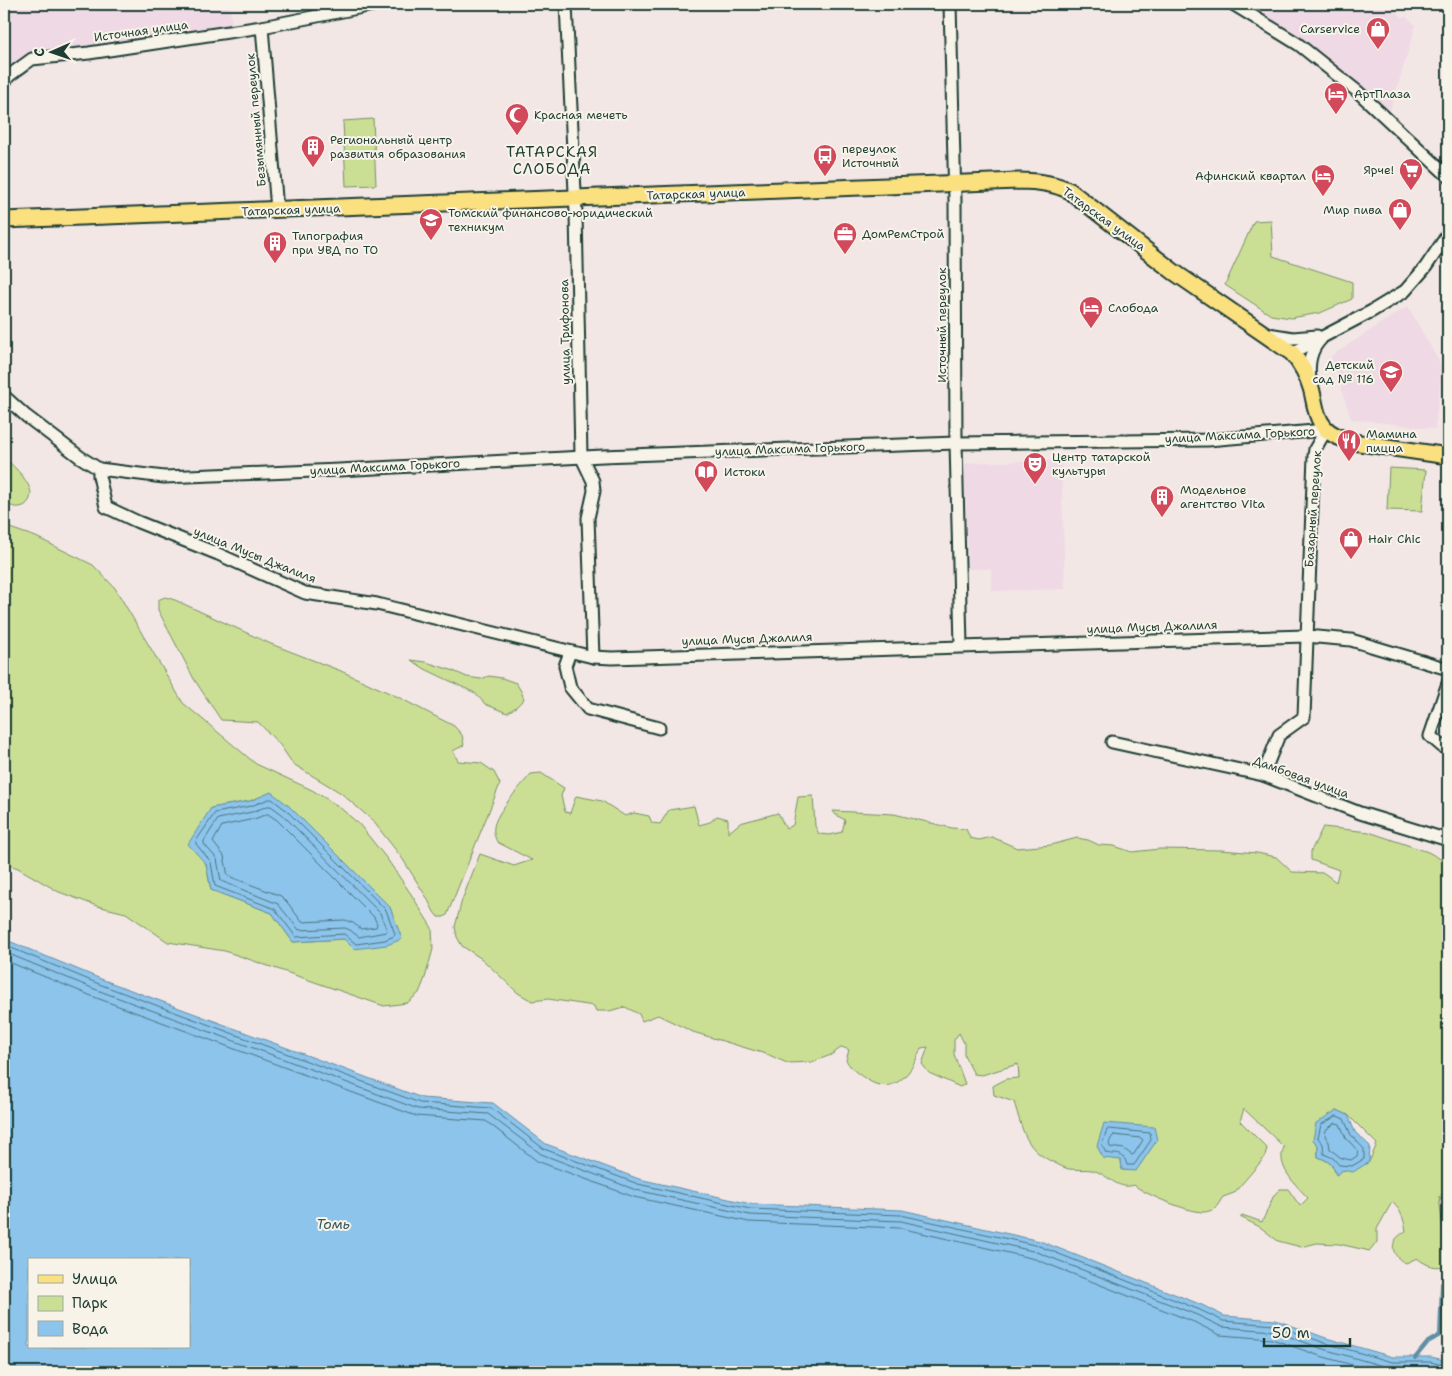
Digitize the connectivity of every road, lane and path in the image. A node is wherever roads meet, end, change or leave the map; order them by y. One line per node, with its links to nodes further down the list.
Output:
1 (378, 4): 5 (street, Источная улица)
2 (566, 4): 9 (street, улица Трифонова)
3 (950, 4): 8 (street, Источный переулок)
4 (1233, 4): 7 (street)
5 (262, 27): 6 (street, Источная улица); 10 (street, Безымянный переулок)
6 (4, 82)
7 (1448, 176)
8 (954, 184): 9 (main road, Татарская улица); 13 (main road, Татарская улица); 19 (street, Источный переулок)
9 (576, 198): 10 (main road, Татарская улица); 20 (street, улица Трифонова)
10 (277, 210): 11 (main road, Татарская улица)
11 (4, 220)
12 (1448, 234): 14 (street)
13 (1266, 334): 14 (street); 15 (main road, Татарская улица)
14 (1326, 334): 15 (street); 16 (street)
15 (1292, 353): 16 (main road, Татарская улица)
16 (1311, 389): 18 (main road)
17 (4, 396): 22 (street, улица Максима Горького)
18 (1326, 430): 19 (street, улица Максима Горького); 21 (main road, улица Максима Горького); 23 (street, Базарный переулок)
19 (956, 443): 20 (street, улица Максима Горького); 24 (street, Источный переулок)
20 (581, 456): 22 (street, улица Максима Горького); 26 (street, улица Трифонова)
21 (1448, 456)
22 (99, 469): 25 (street, улица Мусы Джалиля)
23 (1306, 636): 24 (street, улица Мусы Джалиля); 27 (street, улица Мусы Джалиля); 32 (street, Базарный переулок)
24 (961, 646): 26 (street, улица Мусы Джалиля)
25 (570, 652): 26 (street, улица Мусы Джалиля); 29 (street)
26 (593, 656)
27 (1448, 669)
28 (1448, 683): 31 (street)
29 (659, 728)
30 (1112, 742): 32 (street, Дамбовая улица)
31 (1448, 749)
32 (1263, 775): 33 (street, Дамбовая улица)
33 (1448, 840)

